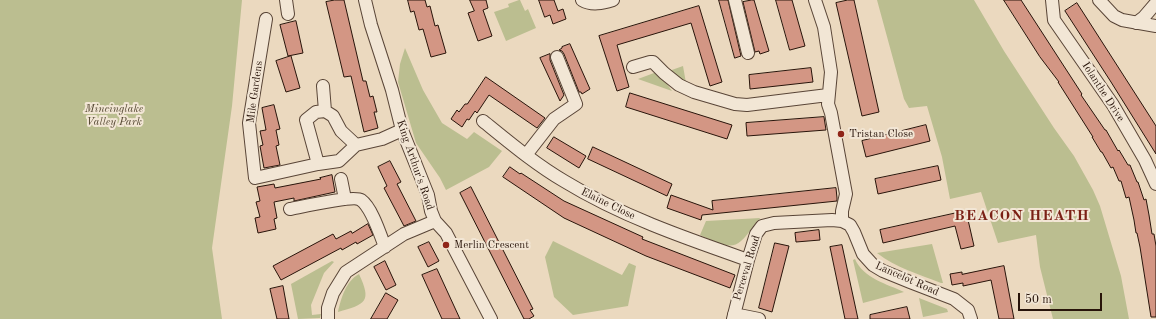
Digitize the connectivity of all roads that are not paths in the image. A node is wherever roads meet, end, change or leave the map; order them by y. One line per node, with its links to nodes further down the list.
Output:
1 (286, 0): 10 (street)
2 (365, 0): 21 (street, King Arthur's Road)
3 (582, 0): 4 (street)
4 (613, 0)
5 (735, 0): 14 (street)
6 (815, 0): 18 (street)
7 (1052, 0): 26 (street, Iolanthe Drive)
8 (1099, 0): 12 (street)
9 (1156, 3): 12 (street)
10 (288, 14)
11 (266, 19): 24 (street, Mile Gardens)
12 (1136, 23): 13 (street)
13 (1156, 26)
14 (748, 53)
15 (557, 57): 23 (street)
16 (633, 67): 18 (street)
17 (323, 86): 19 (street)
18 (828, 95): 30 (street)
19 (325, 111): 22 (street); 24 (street)
20 (483, 121): 23 (street, Elaine Close)
21 (402, 130): 22 (street); 29 (street, King Arthur's Road)
22 (356, 145): 24 (street)
23 (526, 155): 32 (street, Elaine Close)
24 (318, 164)
25 (341, 180): 27 (street)
26 (1156, 184)
27 (345, 199): 28 (street); 31 (street)
28 (290, 209)
29 (435, 221): 31 (street); 35 (street, King Arthur's Road)
30 (842, 221): 32 (street, Perceval Road); 37 (street, Lancelot Road)
31 (385, 247): 34 (street)
32 (748, 260): 33 (street, Perceval Road)
33 (734, 316): 36 (street)
34 (328, 319)
35 (491, 319)
36 (759, 319)
37 (972, 319)

